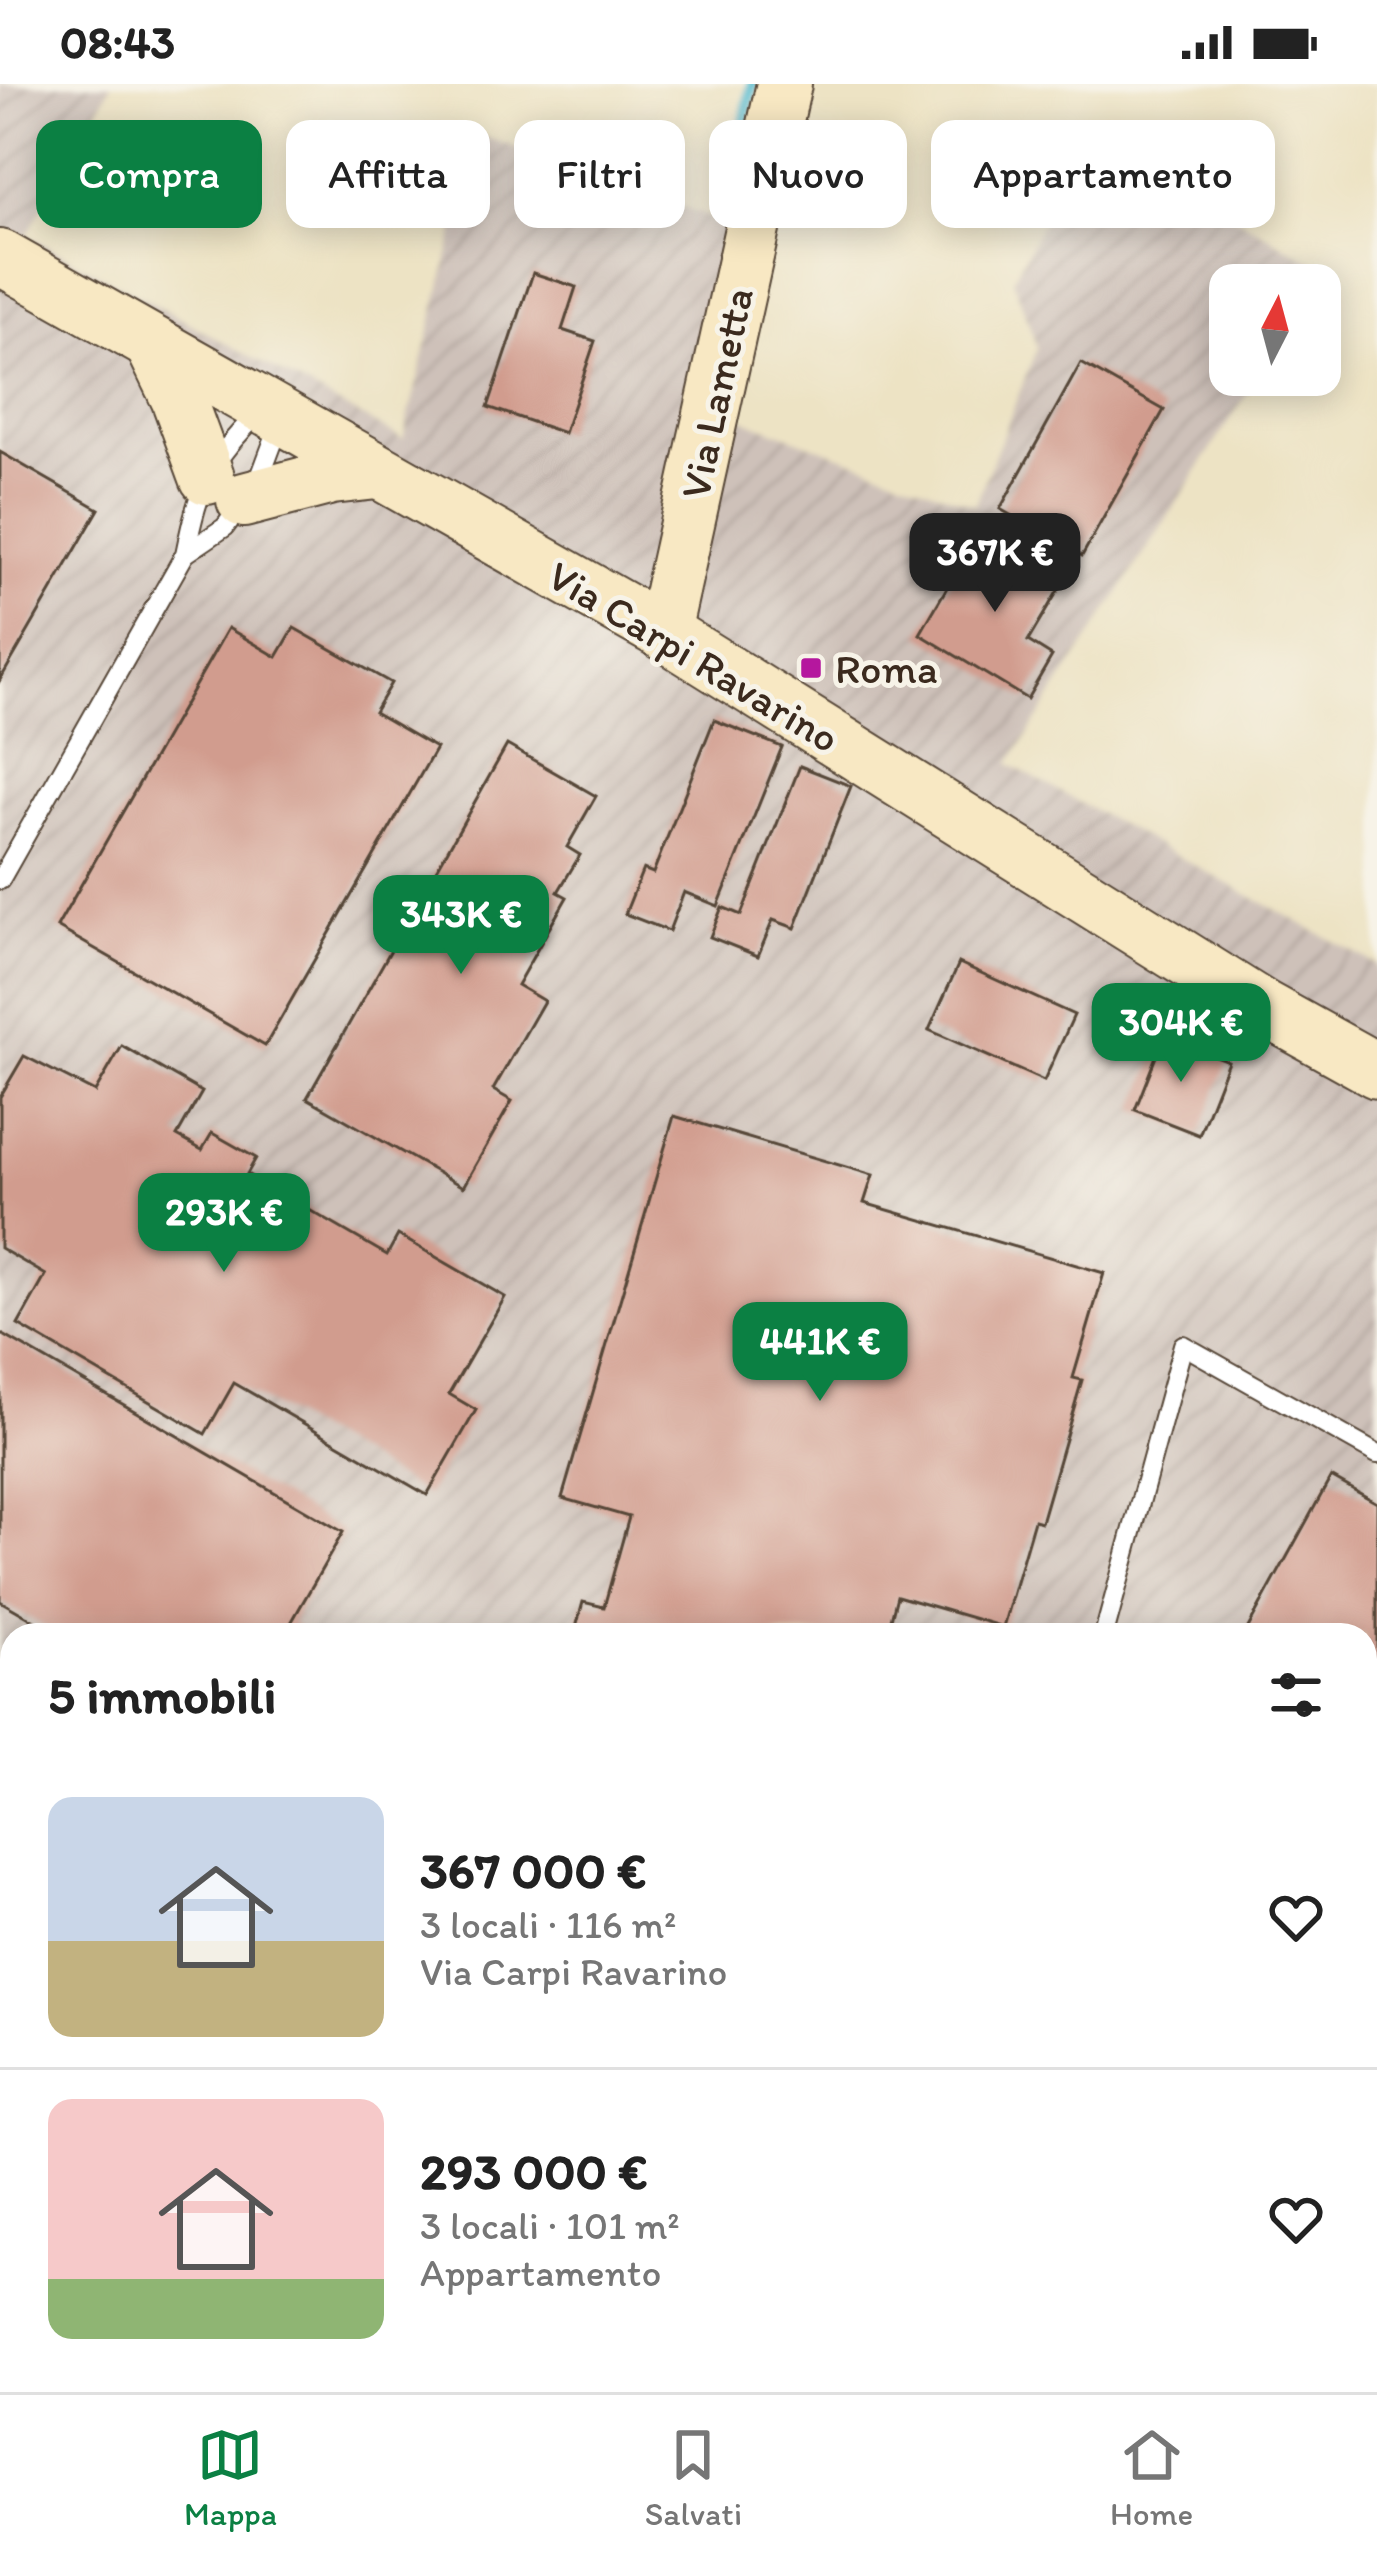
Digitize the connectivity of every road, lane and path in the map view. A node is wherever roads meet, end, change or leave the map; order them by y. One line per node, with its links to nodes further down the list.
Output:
1 (784, 84): 8 (main road, Via Lametta)
2 (0, 257): 3 (main road, Via Carpi Ravarino)
3 (152, 344): 4 (main road, Via Carpi Ravarino); 6 (main road)
4 (273, 413): 5 (main road, Via Carpi Ravarino); 6 (lane); 6 (lane)
5 (377, 472): 6 (main road); 8 (main road, Via Carpi Ravarino)
6 (225, 489): 7 (lane); 7 (lane)
7 (184, 554): 9 (lane)
8 (663, 632): 10 (main road, Via Carpi Ravarino)
9 (0, 880)
10 (1377, 1071)
11 (1377, 1454): 12 (lane)
12 (1107, 1623)

